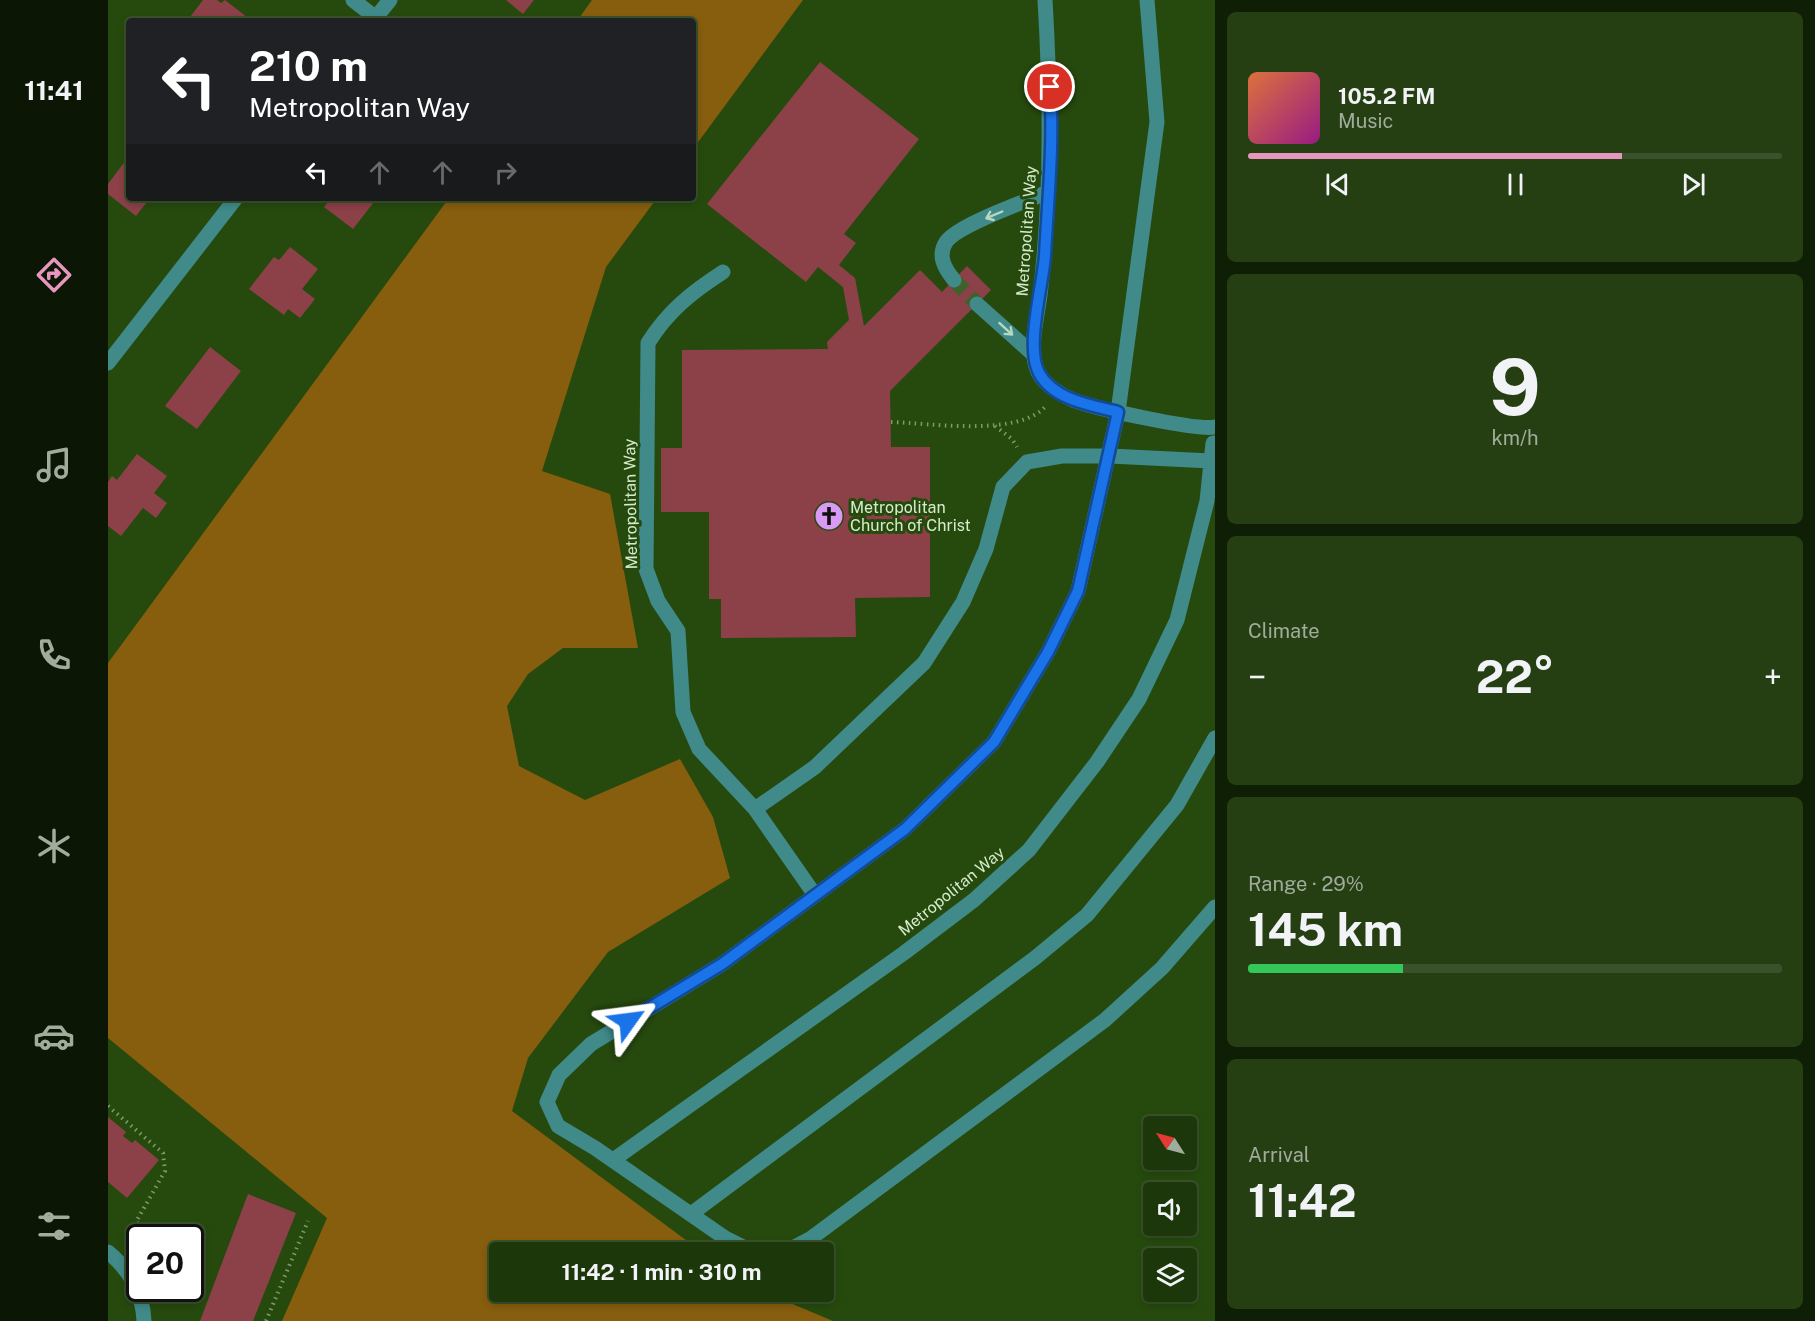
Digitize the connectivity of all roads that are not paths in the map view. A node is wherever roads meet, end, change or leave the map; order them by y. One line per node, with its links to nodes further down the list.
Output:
1 (353, 0): 5 (street)
2 (390, 0): 6 (street)
3 (1045, 0): 7 (street, Metropolitan Way)
4 (1147, 0): 14 (street)
5 (373, 18)
6 (375, 18)
7 (1048, 192): 10 (street, one-way to 10); 12 (street, Metropolitan Way)
8 (234, 201): 13 (street)
9 (723, 272): 19 (street, Metropolitan Way)
10 (954, 280)
11 (977, 304): 12 (street, one-way to 12)
12 (1034, 355): 14 (street, Metropolitan Way)
13 (108, 363)
14 (1118, 412): 15 (street, Metropolitan Way); 16 (street)
15 (1214, 436): 17 (street, Metropolitan Way)
16 (1110, 456): 17 (street); 19 (street); 20 (street)
17 (1211, 461): 22 (street, Metropolitan Way)
18 (1215, 738): 23 (street)
19 (755, 809): 20 (street, Metropolitan Way)
20 (815, 895): 22 (street)
21 (1215, 907): 25 (street)
22 (613, 1160): 23 (street)
23 (691, 1214): 24 (street)
24 (737, 1242)
25 (804, 1242)
26 (108, 1252): 27 (street)
27 (144, 1321)

